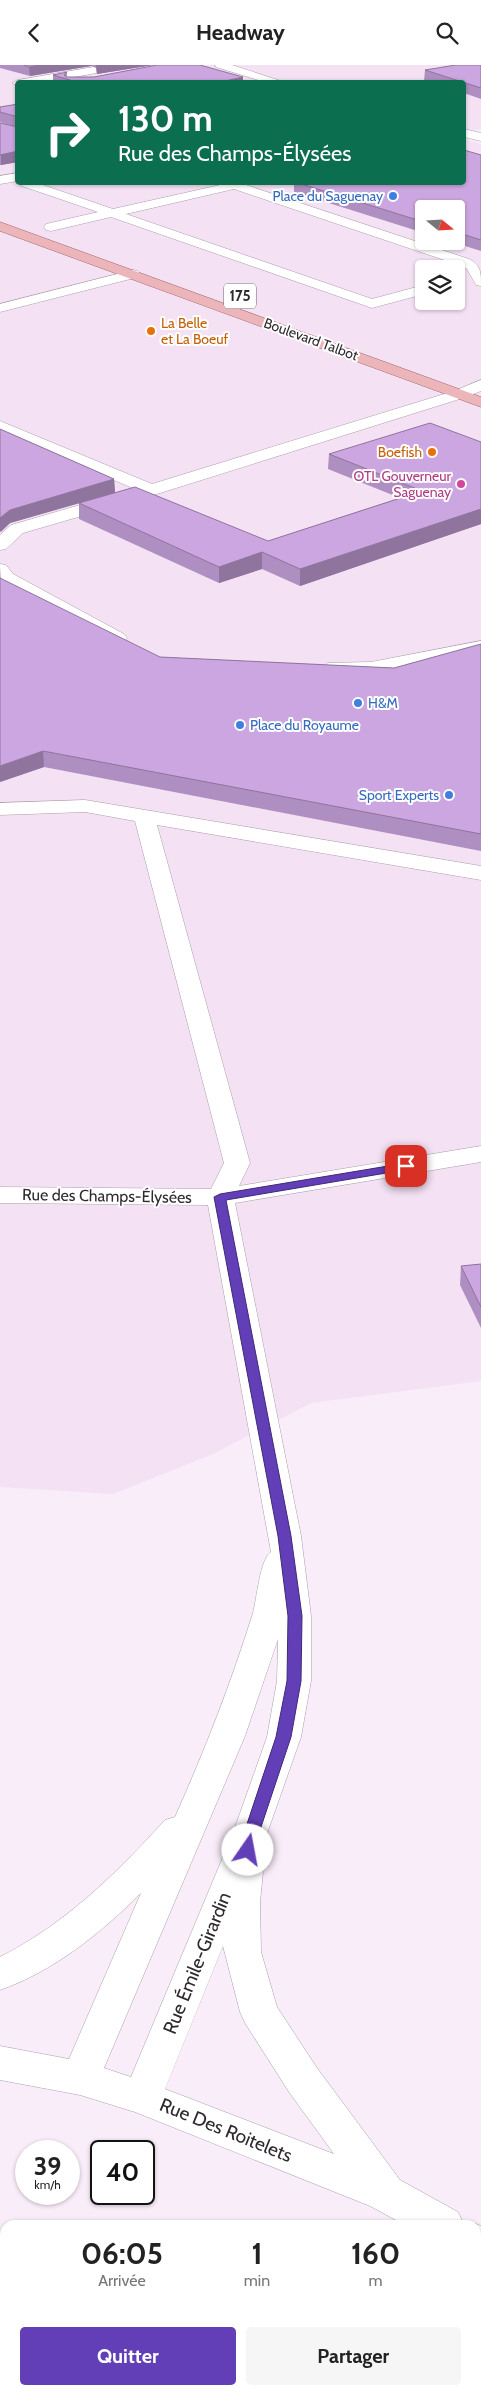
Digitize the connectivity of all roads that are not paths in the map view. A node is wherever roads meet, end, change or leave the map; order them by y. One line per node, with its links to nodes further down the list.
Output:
1 (220, 65): 5 (street)
2 (129, 69): 3 (street); 4 (street)
3 (59, 80)
4 (94, 80)
5 (272, 80)
6 (32, 185): 9 (street)
7 (227, 185): 9 (street)
8 (234, 185): 15 (street)
9 (113, 213): 12 (street); 16 (street)
10 (34, 221): 12 (main road)
11 (0, 226): 14 (main road, Boulevard Talbot / 175)
12 (51, 227): 13 (main road)
13 (78, 237)
14 (133, 274): 17 (street); 20 (main road, Boulevard Talbot / 175)
15 (473, 278)
16 (415, 291)
17 (0, 308)
18 (462, 375): 19 (main road)
19 (481, 383): 20 (street)
20 (460, 394): 21 (main road, Boulevard Talbot / 175); 23 (street)
21 (481, 402)
22 (0, 427): 23 (street)
23 (151, 490): 24 (street)
24 (0, 545)
25 (0, 569): 26 (street)
26 (130, 645)
27 (481, 647): 28 (street)
28 (312, 667)
29 (0, 809): 30 (street)
30 (144, 815): 31 (street); 34 (street)
31 (481, 873)
32 (481, 1154): 34 (street, Rue des Champs-Élysées)
33 (0, 1195): 34 (street, Rue des Champs-Élysées)
34 (220, 1197): 35 (street, Rue Émile-Girardin)
35 (284, 1536): 36 (street, Rue Émile-Girardin); 37 (street, Rue Émile-Girardin)
36 (194, 1812): 38 (street); 40 (street, Rue Émile-Girardin)
37 (251, 1833): 41 (street, Rue Émile-Girardin); 42 (street)
38 (0, 1975)
39 (0, 2063): 40 (street, Rue Des Roitelets)
40 (80, 2078): 41 (street, Rue Des Roitelets)
41 (142, 2097): 42 (street, Rue Des Roitelets)
42 (384, 2193): 43 (street, Rue Des Roitelets)
43 (434, 2220)

